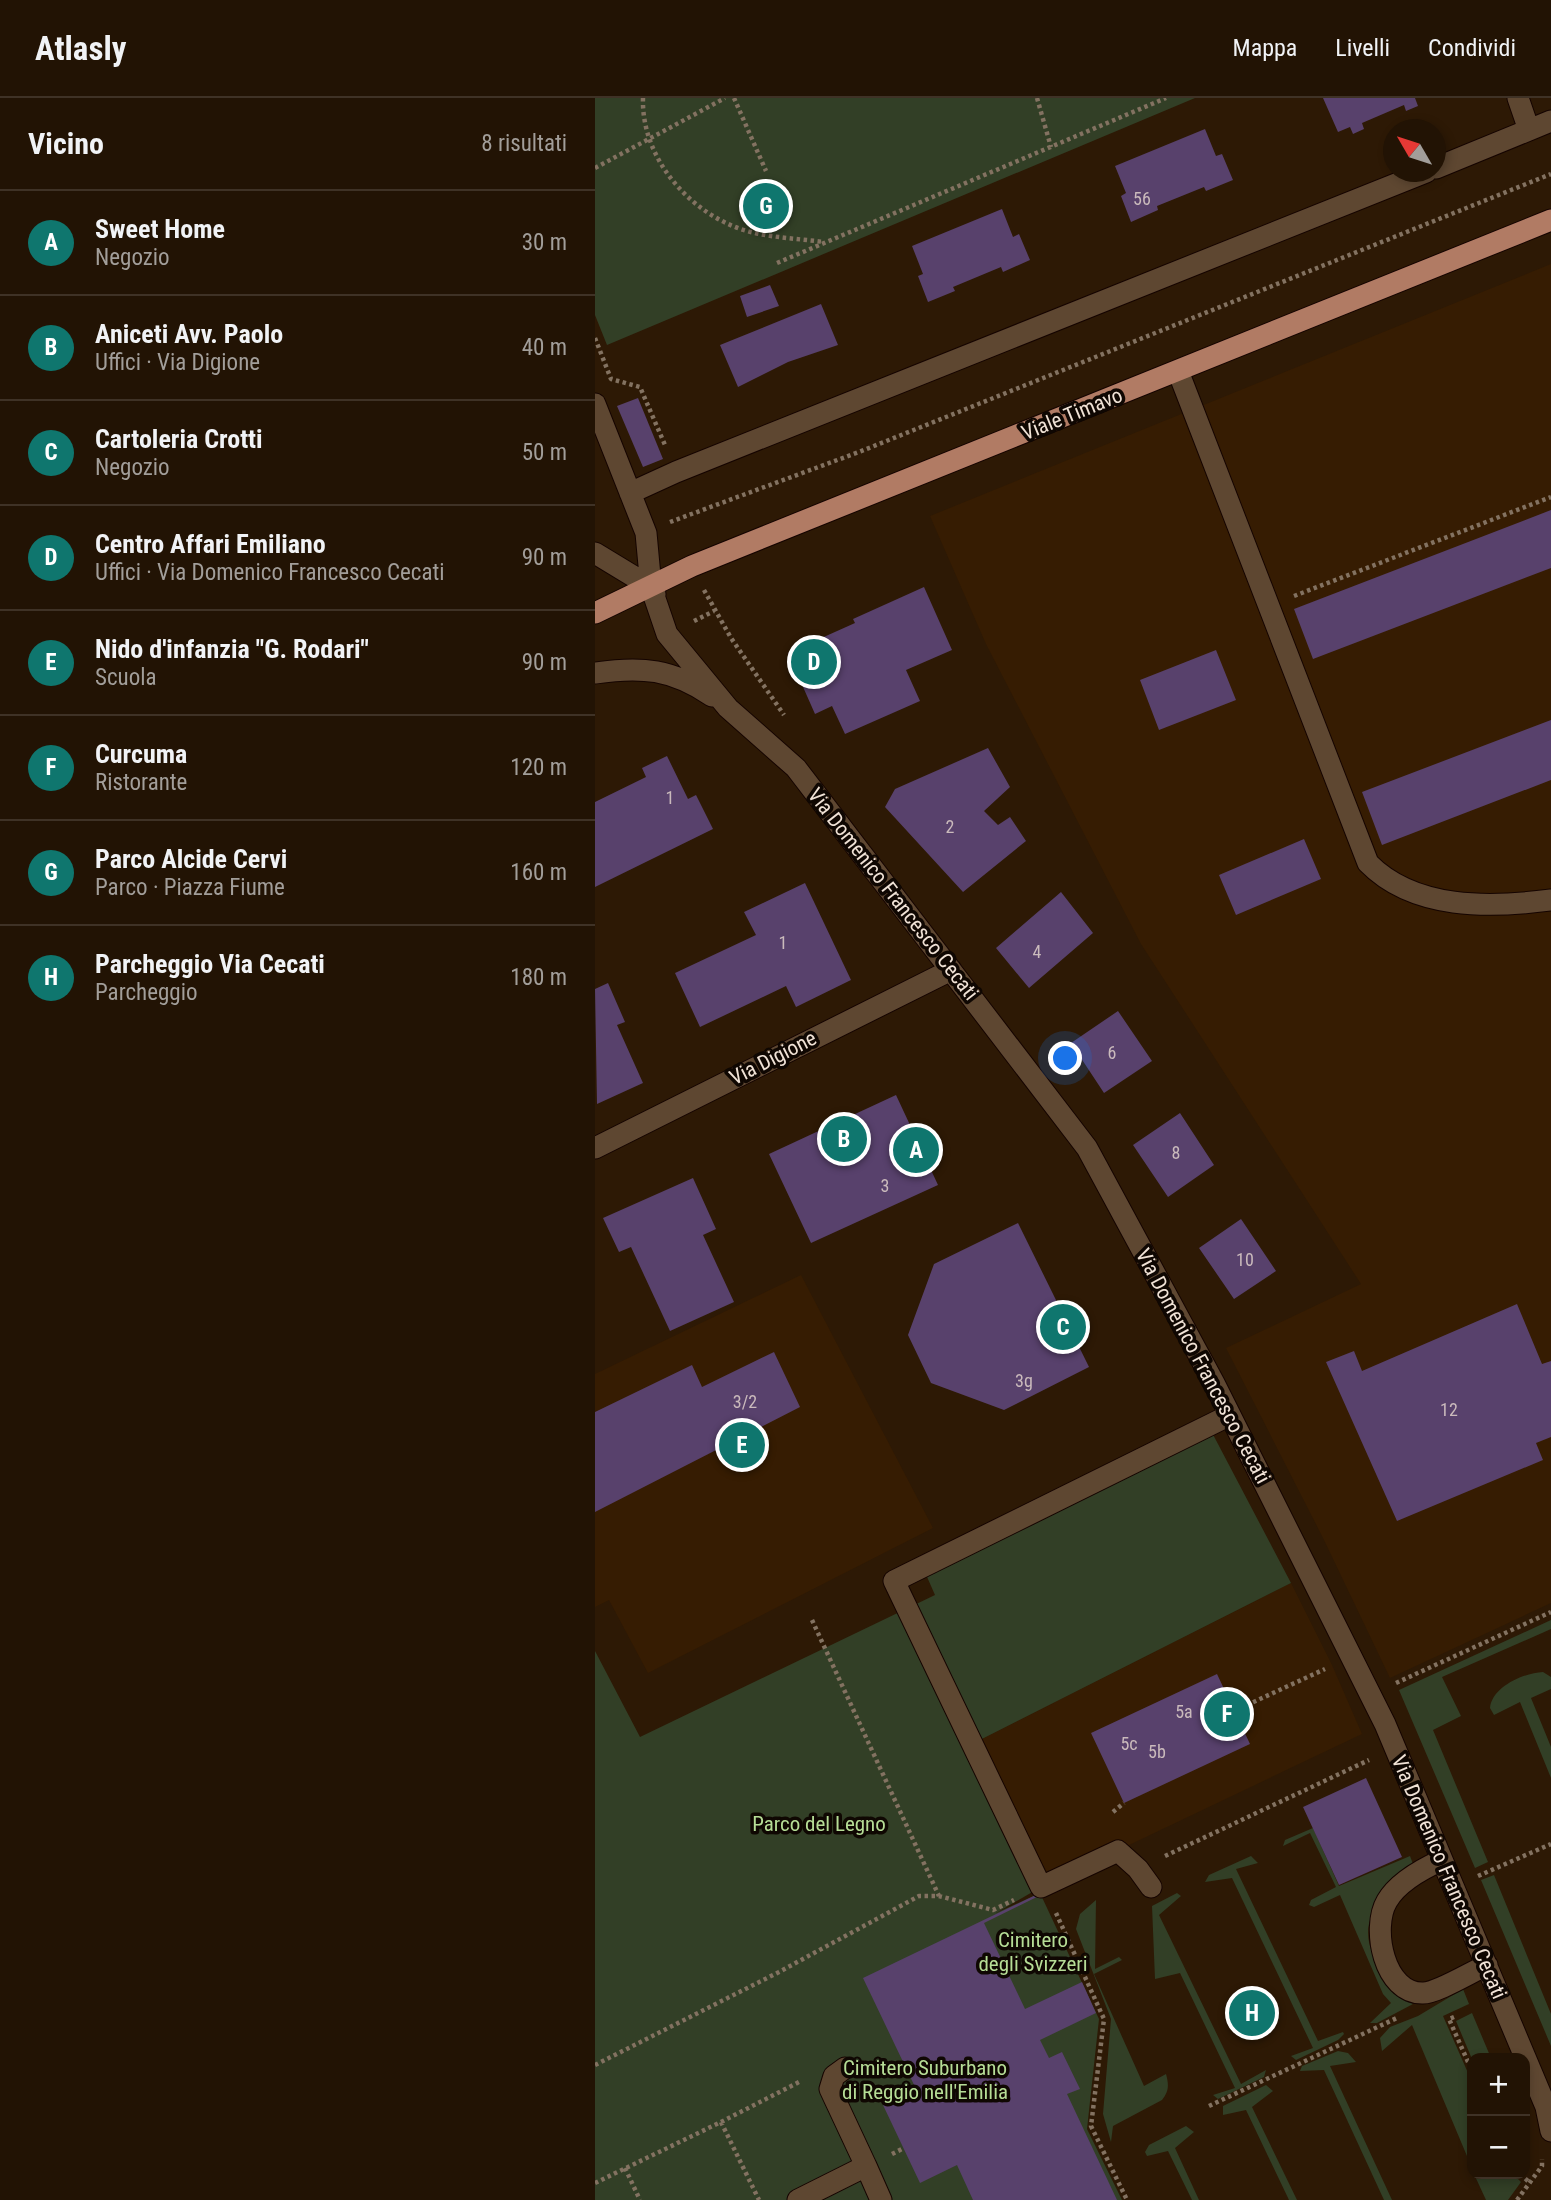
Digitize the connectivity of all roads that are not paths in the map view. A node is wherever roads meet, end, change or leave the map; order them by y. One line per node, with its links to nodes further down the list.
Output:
1 (1518, 98): 3 (street)
2 (1551, 121): 3 (street)
3 (1529, 130): 4 (street)
4 (1446, 163)
5 (1401, 182): 9 (street)
6 (1551, 220): 7 (main road, Viale Timavo)
7 (1178, 370): 11 (main road, Viale Timavo); 15 (street)
8 (595, 404): 9 (street)
9 (630, 493): 11 (street)
10 (595, 553): 11 (street)
11 (651, 587): 12 (main road, Viale Timavo); 14 (street, Via Domenico Francesco Cecati)
12 (595, 613)
13 (595, 673): 14 (street)
14 (728, 708): 16 (street, Via Domenico Francesco Cecati)
15 (1551, 900)
16 (951, 970): 17 (street, Via Digione); 18 (street, Via Domenico Francesco Cecati)
17 (595, 1148)
18 (1230, 1415): 19 (street, Via Domenico Francesco Cecati); 20 (street)
19 (1442, 1860): 21 (street, Via Domenico Francesco Cecati); 21 (street)
20 (1151, 1887)
21 (1487, 1965): 23 (street, Via Domenico Francesco Cecati)
22 (845, 2068): 25 (street)
23 (1548, 2111): 24 (street, Via Domenico Francesco Cecati)
24 (1551, 2131)
25 (866, 2166): 26 (street); 27 (street)
26 (798, 2200)
27 (881, 2200)

